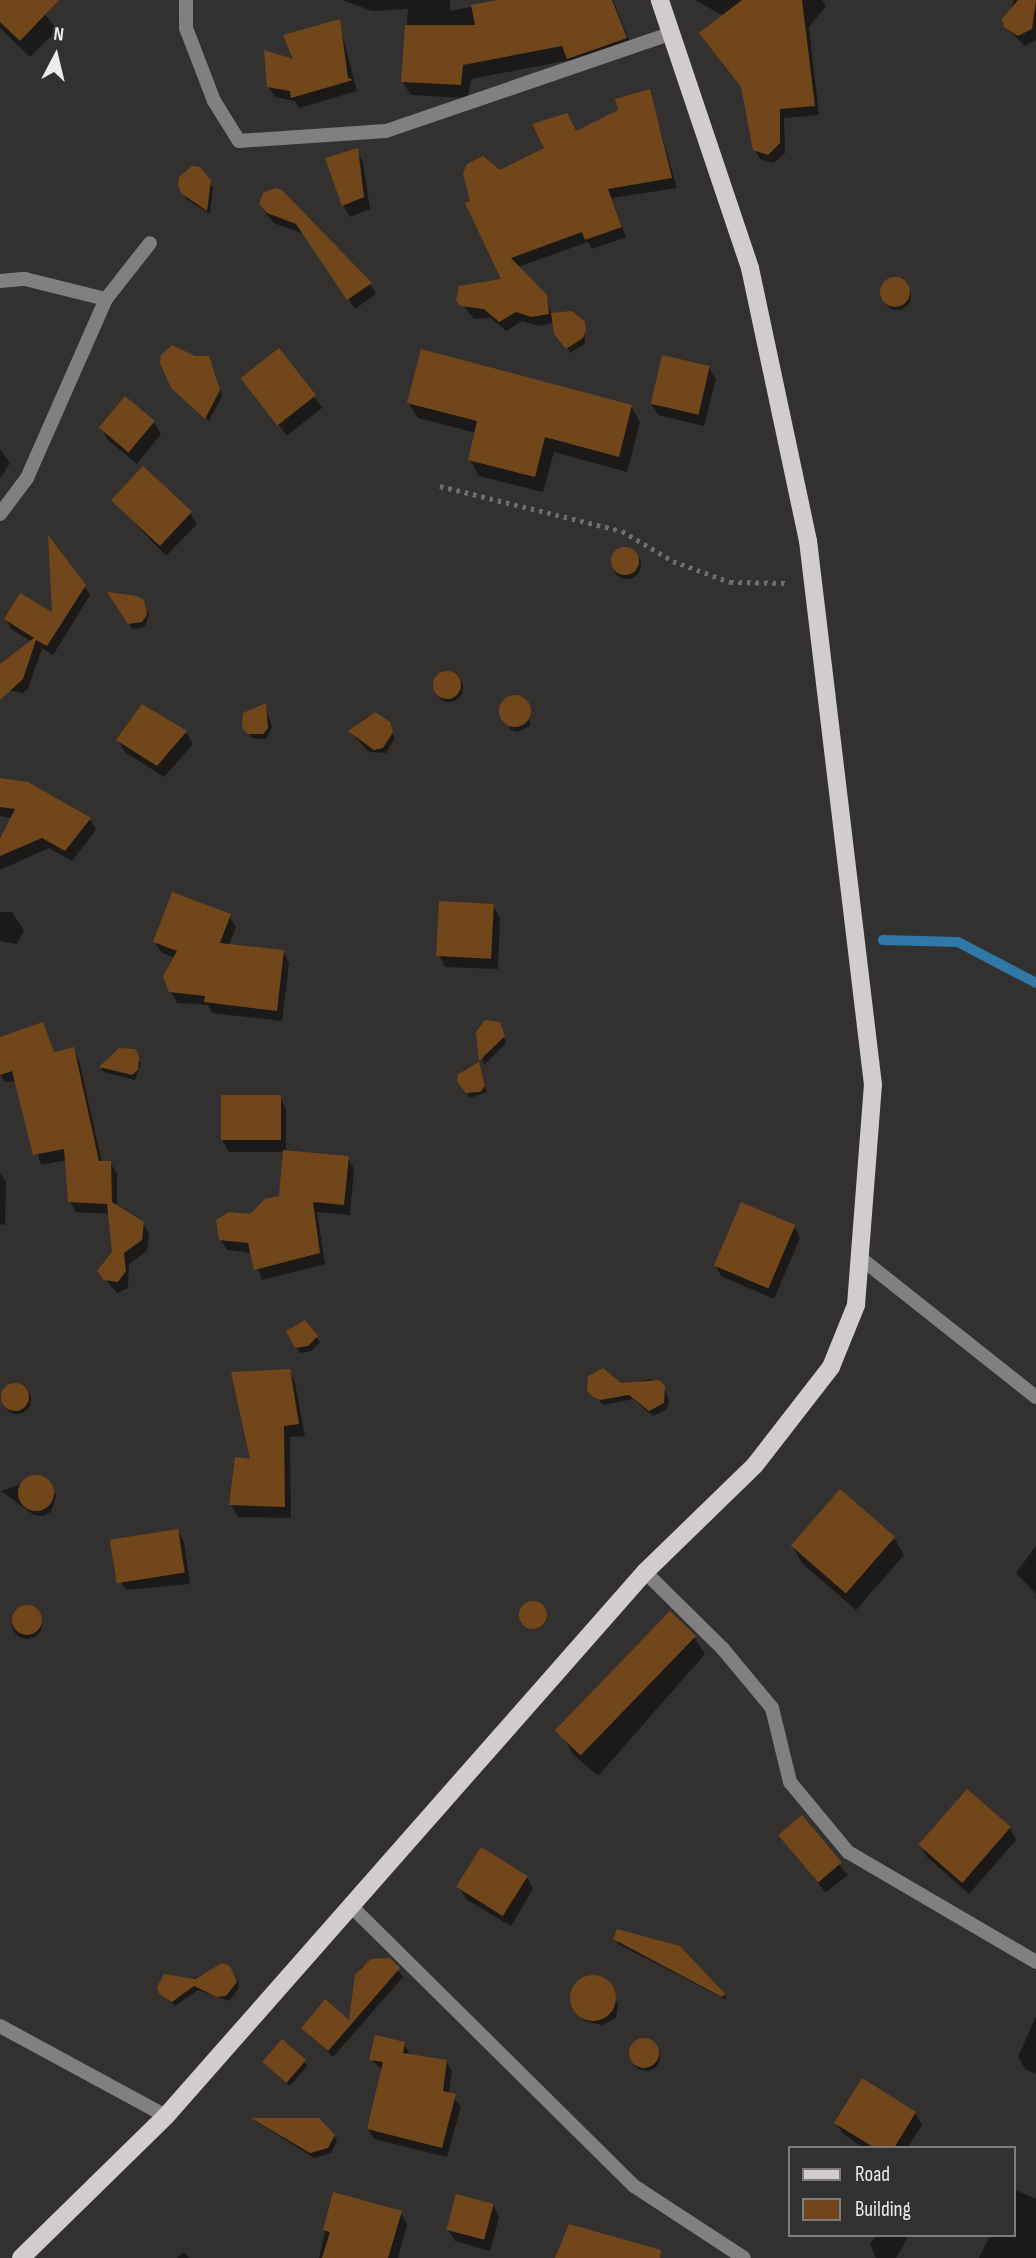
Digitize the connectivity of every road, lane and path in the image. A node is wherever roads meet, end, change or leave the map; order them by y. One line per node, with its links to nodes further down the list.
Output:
1 (186, 0): 3 (street)
2 (660, 0): 3 (main road)
3 (673, 33): 9 (main road)
4 (150, 243): 6 (street)
5 (0, 281): 6 (street)
6 (106, 299): 8 (street)
7 (440, 486): 9 (path)
8 (0, 514)
9 (812, 583): 10 (main road)
10 (863, 1259): 11 (street); 12 (main road)
11 (1036, 1397)
12 (645, 1573): 13 (main road); 14 (street)
13 (350, 1905): 16 (main road); 18 (street)
14 (1036, 1962)
15 (0, 2026): 16 (street)
16 (166, 2116): 17 (main road)
17 (21, 2258)
18 (744, 2258)

